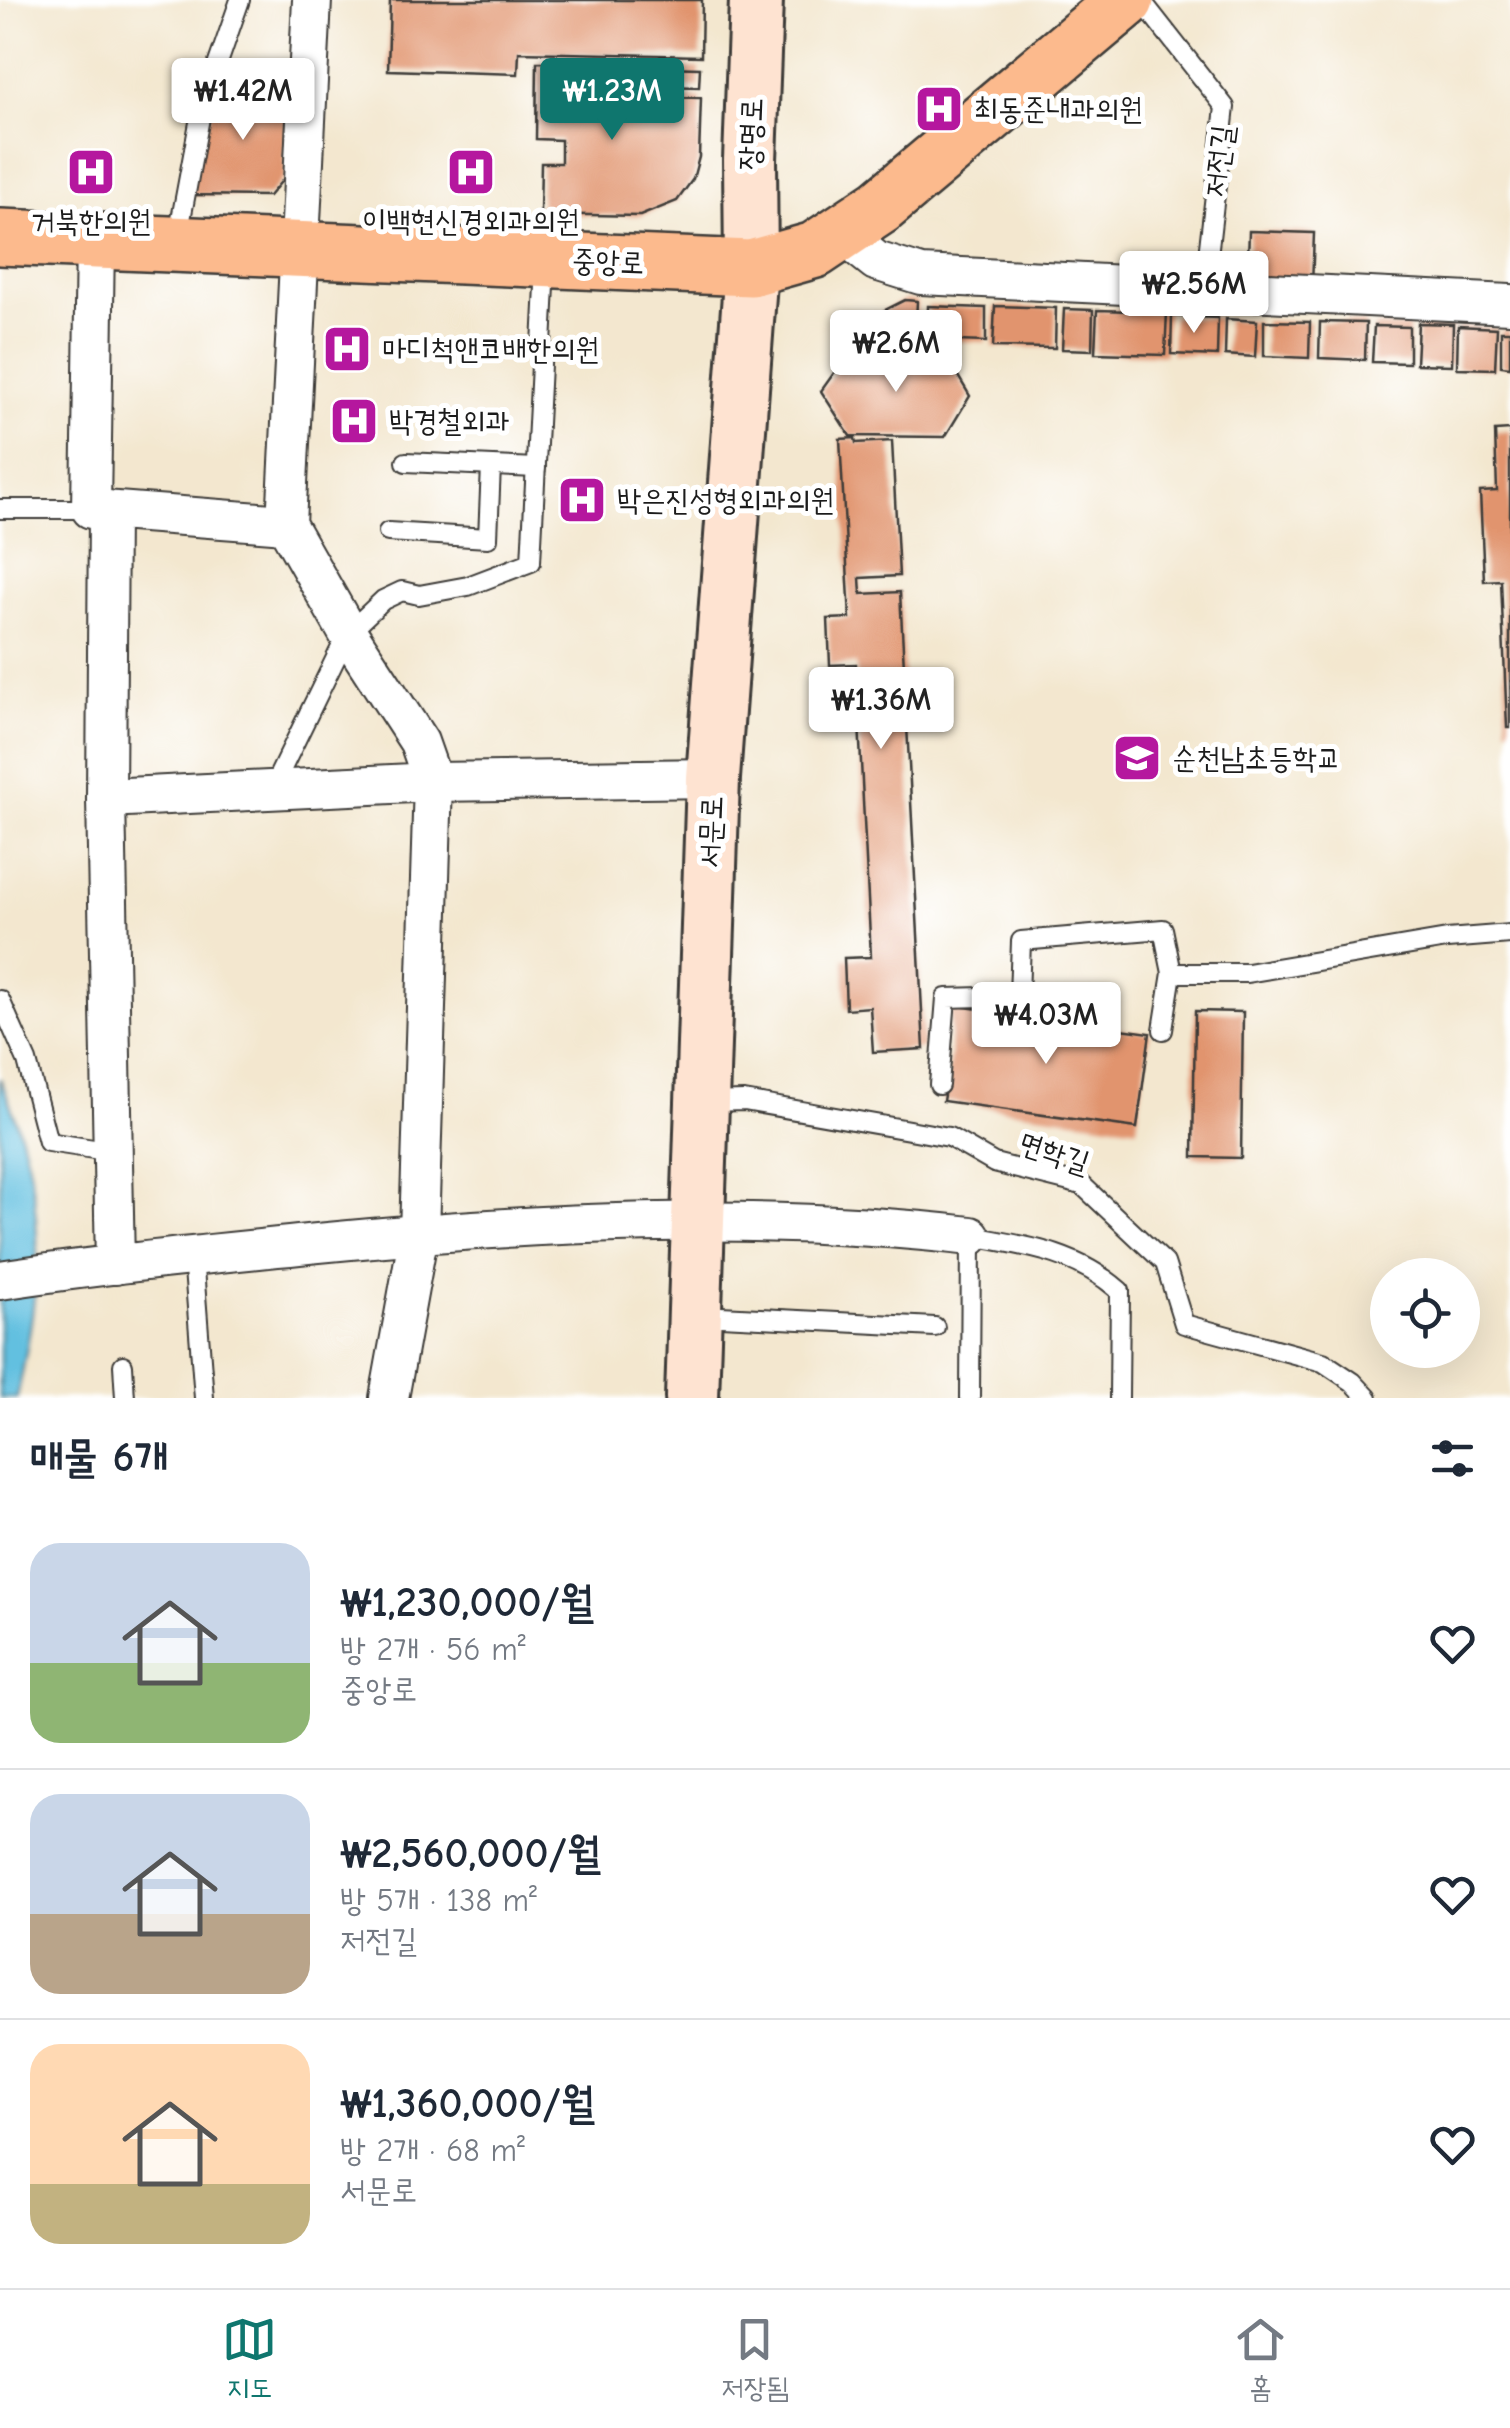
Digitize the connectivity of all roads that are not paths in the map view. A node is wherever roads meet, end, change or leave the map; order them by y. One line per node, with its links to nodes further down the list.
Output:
1 (240, 0): 9 (lane)
2 (312, 0): 10 (street)
3 (756, 0): 12 (street, 장명로)
4 (1126, 0): 6 (main road, 중앙로)
5 (1141, 0): 13 (lane, 저전길)
6 (842, 234): 12 (main road, 중앙로); 13 (street)
7 (0, 237): 8 (main road, 중앙로)
8 (95, 241): 9 (main road, 중앙로); 19 (street)
9 (177, 244): 10 (main road, 중앙로)
10 (299, 249): 11 (main road, 중앙로); 20 (street)
11 (546, 259): 12 (main road, 중앙로); 17 (lane)
12 (751, 268): 23 (street, 서문로)
13 (1204, 291): 14 (street)
14 (1510, 304)
15 (406, 462): 16 (lane)
16 (491, 466): 17 (lane); 21 (lane)
17 (536, 468): 22 (lane)
18 (0, 509): 19 (lane)
19 (100, 509): 20 (street); 26 (street)
20 (286, 524): 22 (street)
21 (388, 532)
22 (348, 633): 24 (street); 25 (lane)
23 (714, 778): 24 (street); 32 (street, 서문로)
24 (433, 782): 25 (street); 35 (street)
25 (272, 790): 26 (street)
26 (106, 798): 33 (street)
27 (1510, 934): 28 (lane)
28 (1172, 973): 30 (lane); 31 (lane)
29 (0, 1000): 33 (lane)
30 (1163, 1030)
31 (939, 1086)
32 (702, 1102): 34 (street, 서문로); 49 (lane, 면학길)
33 (114, 1152): 38 (street)
34 (698, 1220): 35 (street); 36 (street); 40 (street, 서문로)
35 (419, 1233): 37 (street); 45 (street)
36 (971, 1236): 47 (lane); 48 (lane)
37 (193, 1256): 38 (street); 44 (lane)
38 (115, 1265): 39 (street)
39 (0, 1280)
40 (695, 1314): 41 (lane); 46 (street, 서문로)
41 (935, 1328)
42 (124, 1364): 43 (lane)
43 (126, 1398)
44 (204, 1398)
45 (389, 1398)
46 (692, 1398)
47 (970, 1398)
48 (1119, 1398)
49 (1368, 1398)

